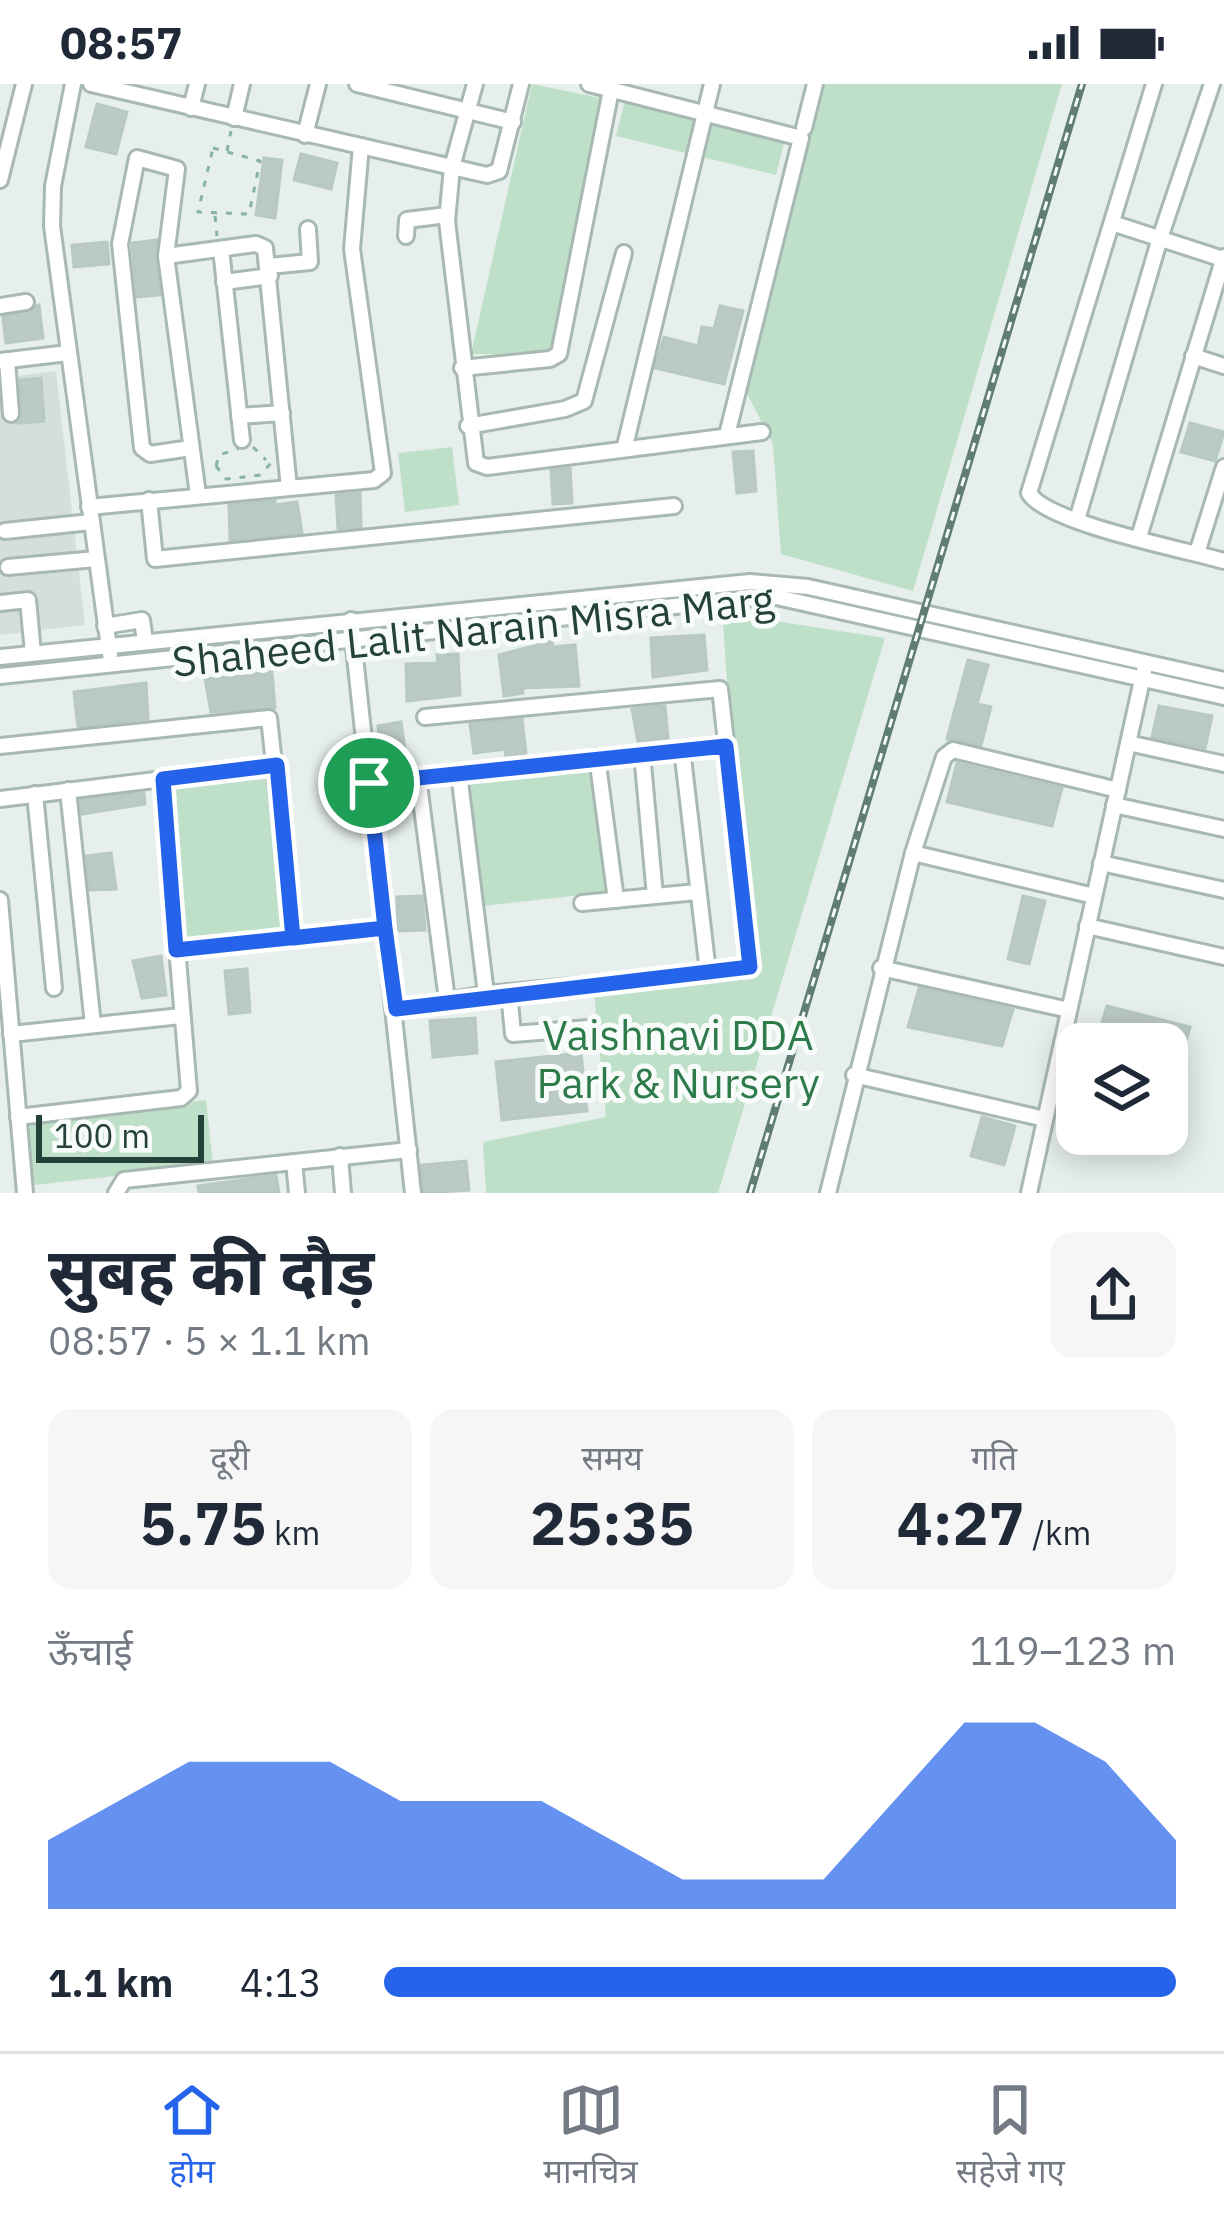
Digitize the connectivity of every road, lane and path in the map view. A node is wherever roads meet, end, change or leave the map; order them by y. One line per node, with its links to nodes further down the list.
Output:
1 (24, 84): 27 (street)
2 (73, 84): 42 (street)
3 (91, 84): 17 (street)
4 (197, 84): 17 (street)
5 (242, 84): 20 (street)
6 (318, 84): 23 (street)
7 (475, 84): 18 (street)
8 (521, 84): 21 (street)
9 (589, 84): 15 (street)
10 (712, 84): 19 (street)
11 (815, 84): 22 (street)
12 (1154, 84): 30 (street)
13 (1212, 84): 33 (street)
14 (366, 85): 16 (street)
15 (611, 90): 19 (street); 46 (street)
16 (421, 92): 18 (street)
17 (191, 108): 20 (street)
18 (467, 112): 21 (street); 26 (street)
19 (705, 113): 52 (street); 54 (street)
20 (234, 118): 23 (street); 25 (path)
21 (513, 122): 26 (street)
22 (804, 128)
23 (305, 135): 24 (street)
24 (361, 146): 26 (street); 59 (street)
25 (227, 152): 28 (path); 28 (path)
26 (452, 167): 29 (street)
27 (0, 180)
28 (215, 214): 34 (path)
29 (447, 215): 32 (street); 46 (street)
30 (1112, 223): 33 (street); 64 (street)
31 (308, 229): 38 (street)
32 (406, 236)
33 (1160, 238): 37 (street); 64 (street)
34 (219, 249): 36 (street); 38 (street); 39 (street)
35 (624, 253): 50 (street)
36 (166, 256): 55 (street); 55 (street)
37 (1224, 258): 43 (street)
38 (269, 271): 39 (street); 47 (street)
39 (224, 282): 49 (street)
40 (0, 301): 41 (street)
41 (26, 302)
42 (68, 353): 44 (street); 63 (street)
43 (1193, 356): 45 (street); 66 (street)
44 (3, 361): 48 (street)
45 (1224, 366)
46 (462, 368): 50 (street)
47 (282, 413): 49 (street); 59 (street)
48 (11, 414)
49 (239, 416): 53 (street)
50 (468, 426): 54 (street)
51 (762, 432): 52 (street)
52 (727, 436): 54 (street)
53 (242, 440)
54 (625, 446)
55 (191, 448): 60 (street)
56 (267, 462): 57 (path)
57 (216, 466)
58 (1224, 467): 67 (street)
59 (289, 488): 60 (street)
60 (198, 495): 61 (street)
61 (149, 500): 62 (street); 63 (street)
62 (674, 506)
63 (90, 514): 65 (street); 68 (street)
64 (1077, 520): 66 (street)
65 (5, 531)
66 (1139, 537): 67 (street)
67 (1197, 554): 69 (street)
68 (97, 560): 70 (street); 73 (street)
69 (1224, 561)
70 (8, 568)
71 (0, 603): 77 (street)
72 (351, 620): 74 (street, Shaheed Lalit Narain Misra Marg); 75 (street); 80 (street, Shaheed Lalit Narain Misra Marg)
73 (106, 626): 74 (street); 76 (street)
74 (145, 641): 76 (street, Shaheed Lalit Narain Misra Marg)
75 (353, 641): 79 (street, Shaheed Lalit Narain Misra Marg); 80 (street, Shaheed Lalit Narain Misra Marg); 96 (street)
76 (108, 645): 77 (street, Shaheed Lalit Narain Misra Marg); 79 (street)
77 (33, 653): 78 (street, Shaheed Lalit Narain Misra Marg)
78 (0, 657)
79 (111, 666): 81 (street, Shaheed Lalit Narain Misra Marg)
80 (1144, 670): 82 (street, Shaheed Lalit Narain Misra Marg); 83 (street, Shaheed Lalit Narain Misra Marg); 85 (street)
81 (0, 676)
82 (1224, 680)
83 (1224, 697)
84 (425, 718): 87 (street)
85 (1128, 742): 91 (street); 99 (street)
86 (0, 746): 92 (street)
87 (726, 746): 88 (street); 117 (street)
88 (682, 749): 89 (street); 105 (street)
89 (642, 753): 90 (street); 106 (street)
90 (597, 757): 93 (street); 109 (street)
91 (1224, 764)
92 (277, 765): 95 (street); 113 (street)
93 (459, 772): 94 (street); 120 (street)
94 (418, 777): 96 (street); 121 (street)
95 (163, 779): 97 (street); 114 (street)
96 (369, 783): 112 (street)
97 (68, 790): 98 (street); 125 (street)
98 (35, 794): 100 (street); 118 (street)
99 (1116, 797): 101 (street); 102 (street); 103 (street)
100 (0, 799)
101 (1224, 829)
102 (913, 853): 107 (street); 116 (street)
103 (1101, 863): 104 (street); 107 (street)
104 (1224, 890)
105 (697, 892): 106 (street); 117 (street)
106 (655, 896): 109 (street)
107 (1094, 896): 111 (street)
108 (0, 900): 127 (street)
109 (616, 900): 110 (street)
110 (582, 903)
111 (1088, 926): 115 (street); 123 (street)
112 (385, 928): 113 (street); 122 (street)
113 (293, 938): 114 (street)
114 (176, 950): 124 (street)
115 (1224, 957)
116 (881, 968): 123 (street); 128 (street)
117 (708, 972): 119 (street)
118 (54, 988)
119 (509, 992): 120 (street); 126 (street)
120 (486, 994): 121 (street)
121 (447, 1000): 122 (street)
122 (396, 1009): 131 (street)
123 (1069, 1010): 130 (street)
124 (181, 1016): 125 (street); 129 (street)
125 (93, 1025): 127 (street)
126 (589, 1028)
127 (11, 1034): 129 (street)
128 (854, 1076): 130 (street); 139 (street)
129 (18, 1117): 134 (street)
130 (1045, 1119): 140 (street)
131 (410, 1150): 132 (street); 138 (street)
132 (340, 1156): 133 (street); 137 (street)
133 (294, 1162): 135 (street); 136 (street)
134 (25, 1193)
135 (116, 1193)
136 (297, 1193)
137 (343, 1193)
138 (413, 1193)
139 (828, 1193)
140 (1029, 1193)

